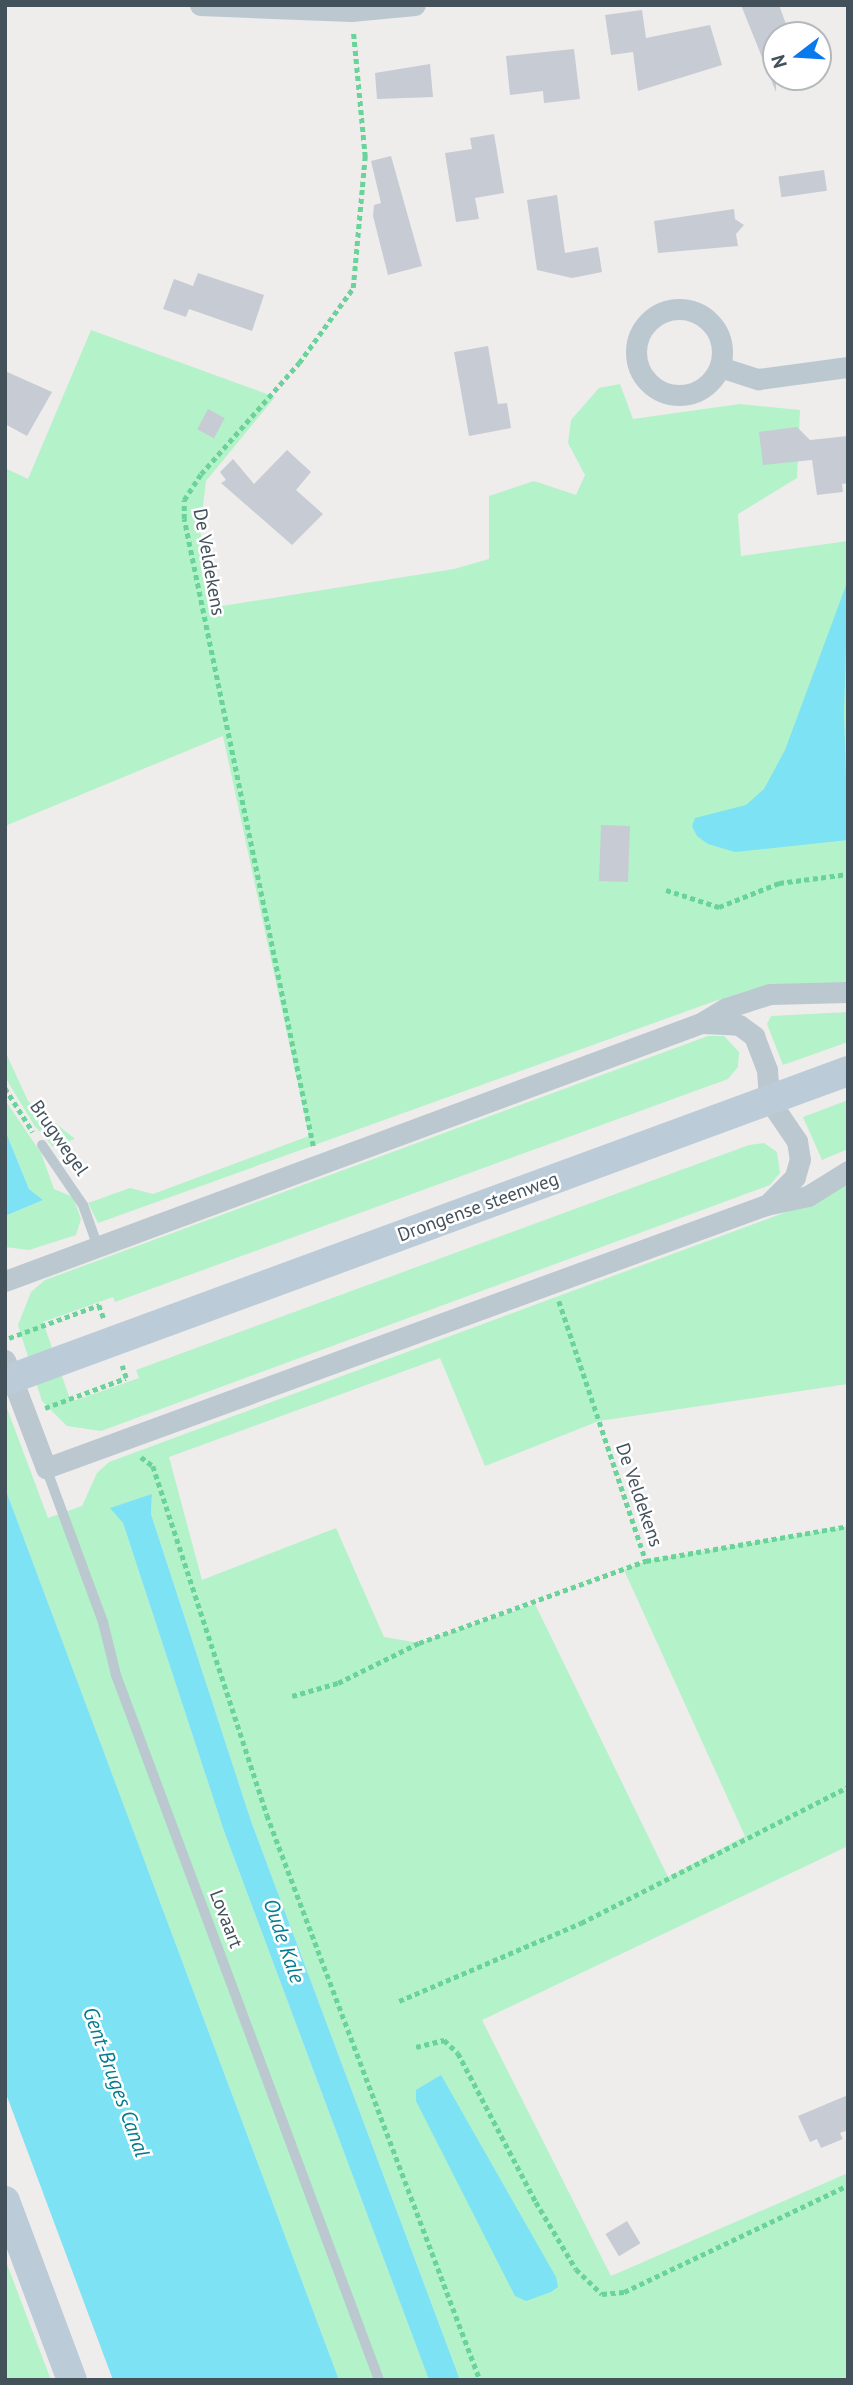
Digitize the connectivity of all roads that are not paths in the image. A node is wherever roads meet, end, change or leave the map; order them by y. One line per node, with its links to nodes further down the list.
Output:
1 (200, 5): 2 (street)
2 (415, 5)
3 (720, 367): 3 (street); 4 (street)
4 (848, 368)
5 (848, 992): 6 (street)
6 (701, 1023): 8 (street); 12 (street)
7 (848, 1072): 8 (street, Drongense steenweg)
8 (769, 1100): 11 (street); 15 (street, Drongense steenweg)
9 (43, 1145): 12 (lane, Brugwegel)
10 (848, 1171): 11 (street)
11 (766, 1205): 16 (street)
12 (98, 1247): 13 (street)
13 (5, 1281)
14 (5, 1360): 16 (street)
15 (5, 1381)
16 (46, 1468): 19 (lane, Lovaart)
17 (5, 2201): 18 (street)
18 (72, 2380)
19 (379, 2380)

